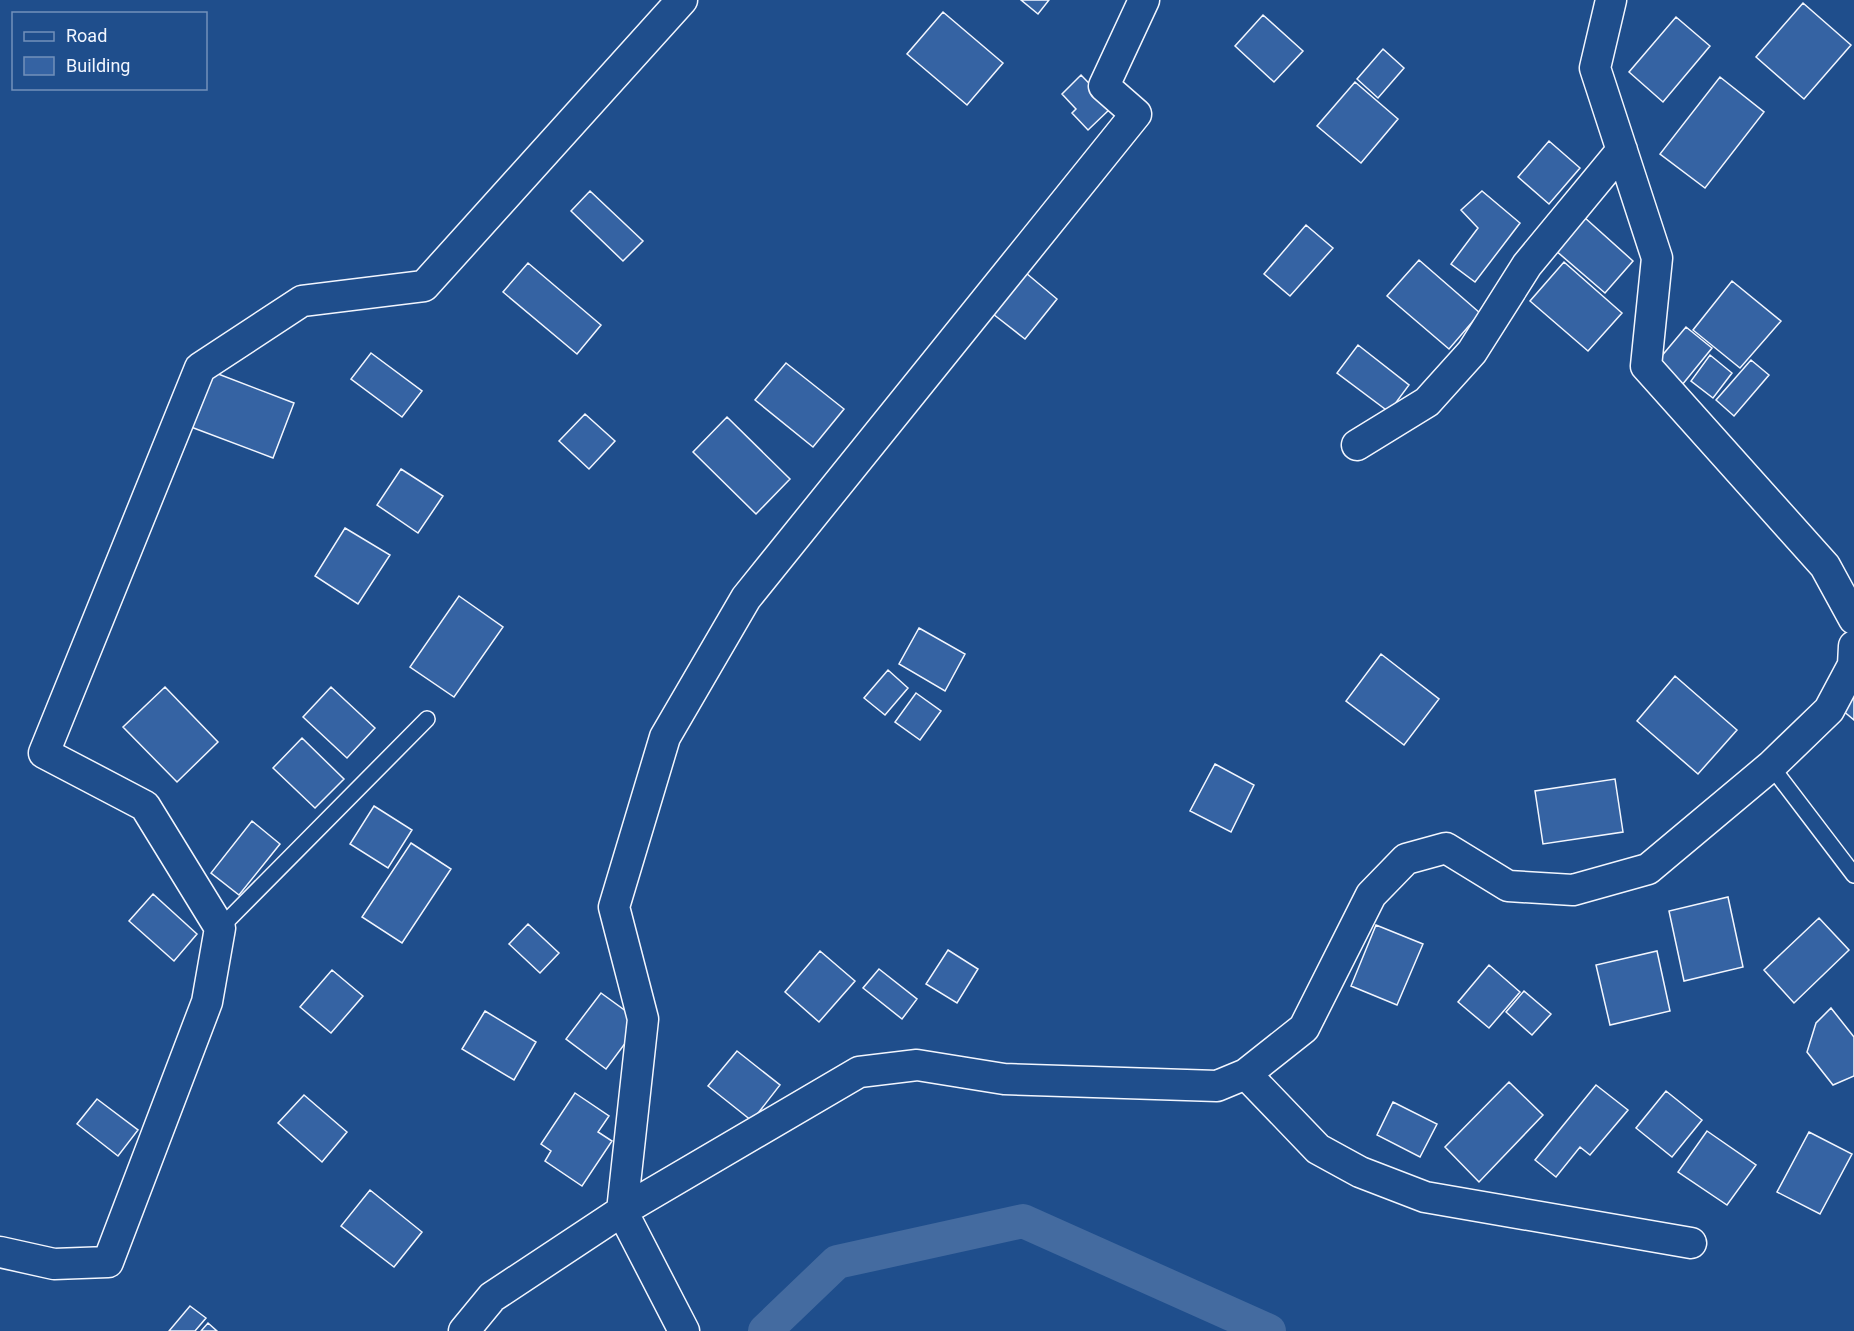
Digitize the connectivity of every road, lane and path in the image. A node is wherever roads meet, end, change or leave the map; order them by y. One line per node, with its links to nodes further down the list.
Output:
1 (682, 0): 11 (street)
2 (1144, 0): 13 (street)
3 (1611, 0): 4 (street)
4 (1622, 150): 5 (street); 6 (street)
5 (1357, 445)
6 (1854, 619)
7 (1854, 646): 9 (street)
8 (427, 719): 11 (lane)
9 (1771, 766): 10 (lane); 12 (street)
10 (1854, 875)
11 (220, 927): 15 (street)
12 (1246, 1074): 13 (street); 14 (street)
13 (622, 1211): 16 (street); 17 (street)
14 (1691, 1243)
15 (0, 1252)
16 (464, 1331)
17 (684, 1331)

